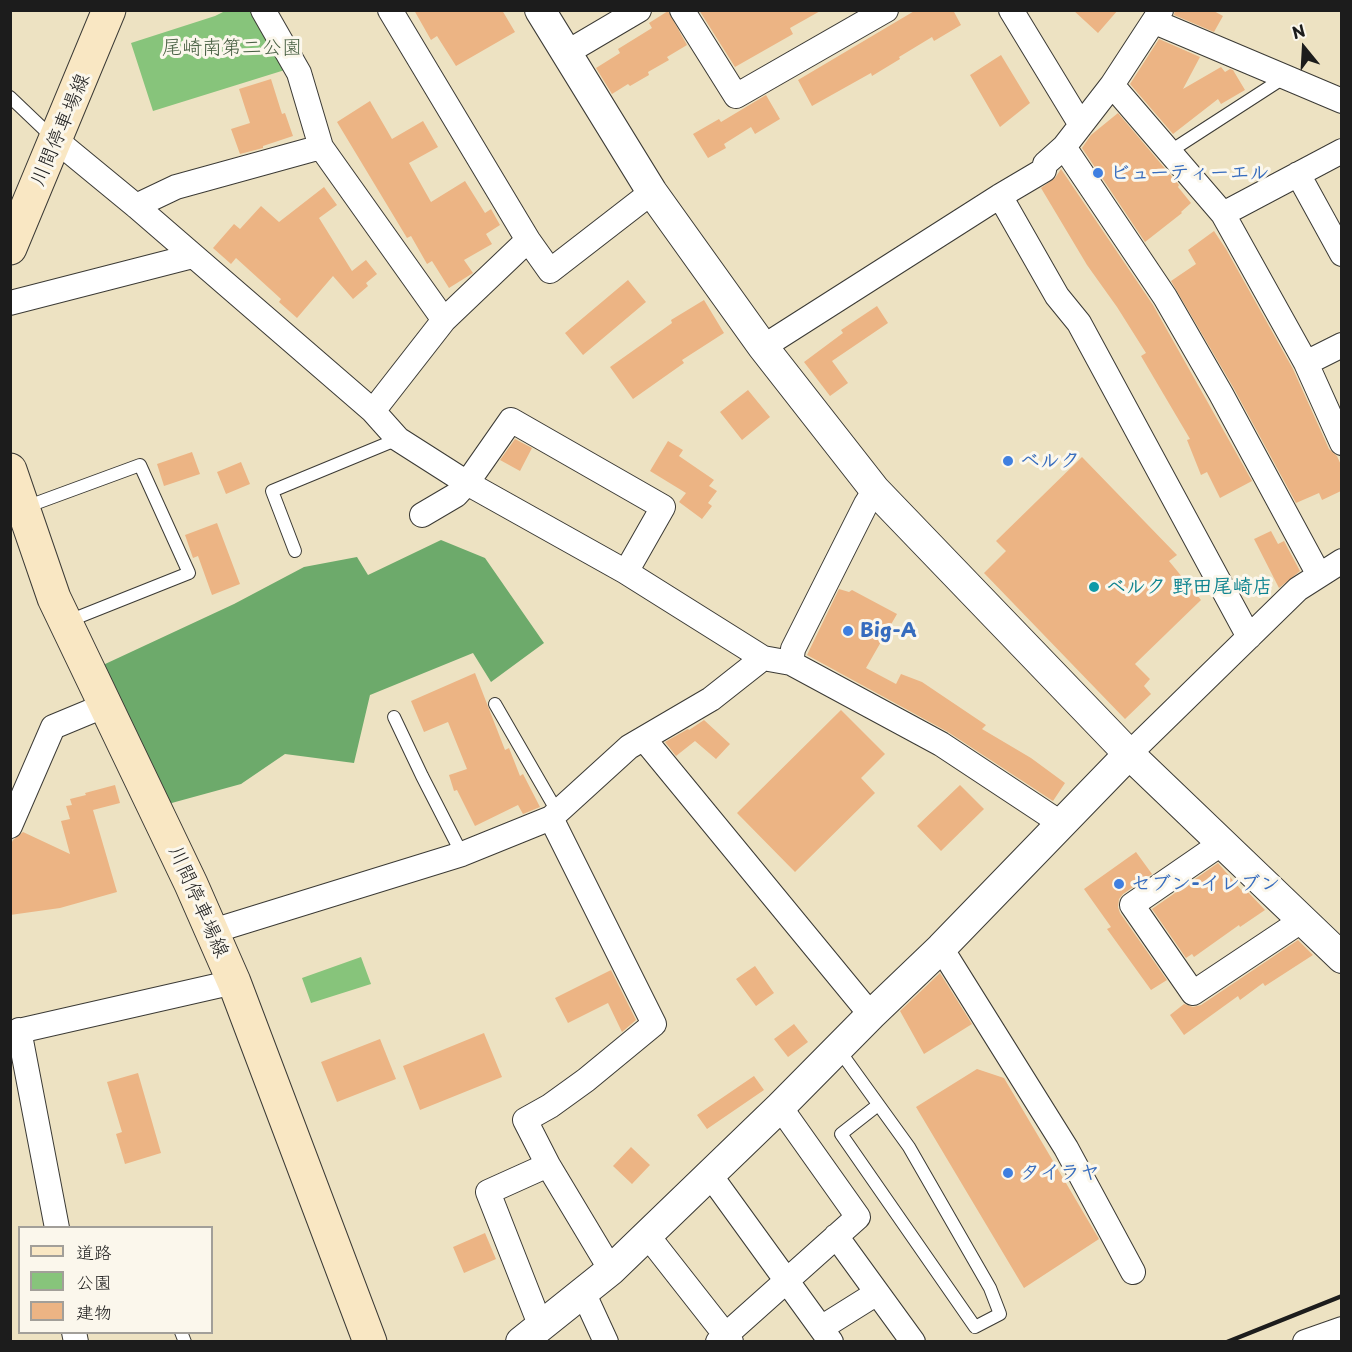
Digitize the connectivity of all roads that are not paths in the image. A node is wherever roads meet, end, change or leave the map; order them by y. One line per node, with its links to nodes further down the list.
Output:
1 (110, 10): 16 (main road, 川間停車場線)
2 (263, 10): 17 (street)
3 (390, 10): 26 (street)
4 (540, 10): 10 (street)
5 (639, 10): 10 (street)
6 (682, 10): 7 (street)
7 (886, 10)
8 (1011, 10): 15 (street)
9 (1158, 16): 11 (street); 12 (street)
10 (566, 53): 22 (street)
11 (1285, 77): 14 (street); 20 (lane)
12 (1112, 85): 15 (street); 20 (street)
13 (10, 97): 16 (lane)
14 (1341, 100)
15 (1081, 125): 18 (street)
16 (57, 141): 24 (street); 27 (main road, 川間停車場線)
17 (321, 147): 24 (street); 31 (street)
18 (1064, 147): 23 (street); 46 (street)
19 (1341, 151): 21 (street)
20 (1169, 152): 25 (street)
21 (1298, 174): 25 (street); 28 (street)
22 (652, 192): 26 (street); 33 (street)
23 (1000, 196): 33 (street); 48 (street)
24 (136, 206): 29 (street)
25 (1223, 214): 34 (street)
26 (528, 240): 31 (street)
27 (10, 248)
28 (1341, 254)
29 (193, 256): 30 (street); 35 (street)
30 (10, 303)
31 (444, 320): 35 (street)
32 (1341, 345): 34 (street)
33 (763, 347): 40 (street)
34 (1306, 363): 37 (street)
35 (373, 411): 36 (street)
36 (398, 439): 39 (street); 43 (lane)
37 (1341, 443)
38 (10, 470): 41 (main road, 川間停車場線)
39 (467, 483): 42 (street); 45 (street); 45 (street)
40 (875, 490): 50 (street); 55 (street)
41 (16, 509): 47 (main road, 川間停車場線); 47 (lane)
42 (422, 515)
43 (295, 551)
44 (1341, 561): 46 (street)
45 (626, 572): 49 (street)
46 (1319, 575): 48 (street)
47 (66, 622): 52 (main road, 川間停車場線)
48 (1249, 637): 55 (street)
49 (763, 658): 50 (street); 54 (street)
50 (791, 663): 57 (street)
51 (495, 704): 56 (lane)
52 (106, 705): 58 (street); 62 (main road, 川間停車場線)
53 (394, 717): 60 (lane)
54 (644, 739): 56 (street); 66 (street)
55 (1129, 754): 57 (street); 59 (street)
56 (554, 816): 60 (street); 71 (street)
57 (1062, 824): 63 (street)
58 (10, 826)
59 (1222, 843): 61 (street); 61 (street)
60 (462, 854): 62 (street)
61 (1301, 921): 64 (street)
62 (213, 931): 65 (main road, 川間停車場線)
63 (940, 948): 66 (street); 77 (street)
64 (1341, 958)
65 (234, 982): 67 (street); 85 (main road, 川間停車場線)
66 (871, 1015): 68 (street)
67 (13, 1032): 73 (street)
68 (838, 1048): 69 (lane); 70 (street)
69 (878, 1105): 69 (lane)
70 (780, 1107): 72 (street); 75 (street)
71 (548, 1165): 76 (street); 82 (street)
72 (710, 1175): 74 (street); 78 (street)
73 (57, 1226)
74 (647, 1235): 76 (street); 84 (street)
75 (836, 1236): 78 (street); 80 (street)
76 (611, 1270): 79 (street)
77 (1133, 1272)
78 (787, 1280): 83 (street); 84 (street)
79 (583, 1293): 82 (street); 86 (street)
80 (877, 1293): 83 (street); 87 (street)
81 (1341, 1329): 88 (street)
82 (531, 1334)
83 (826, 1334)
84 (725, 1339)
85 (370, 1341)
86 (606, 1341)
87 (913, 1341)
88 (1305, 1341)

